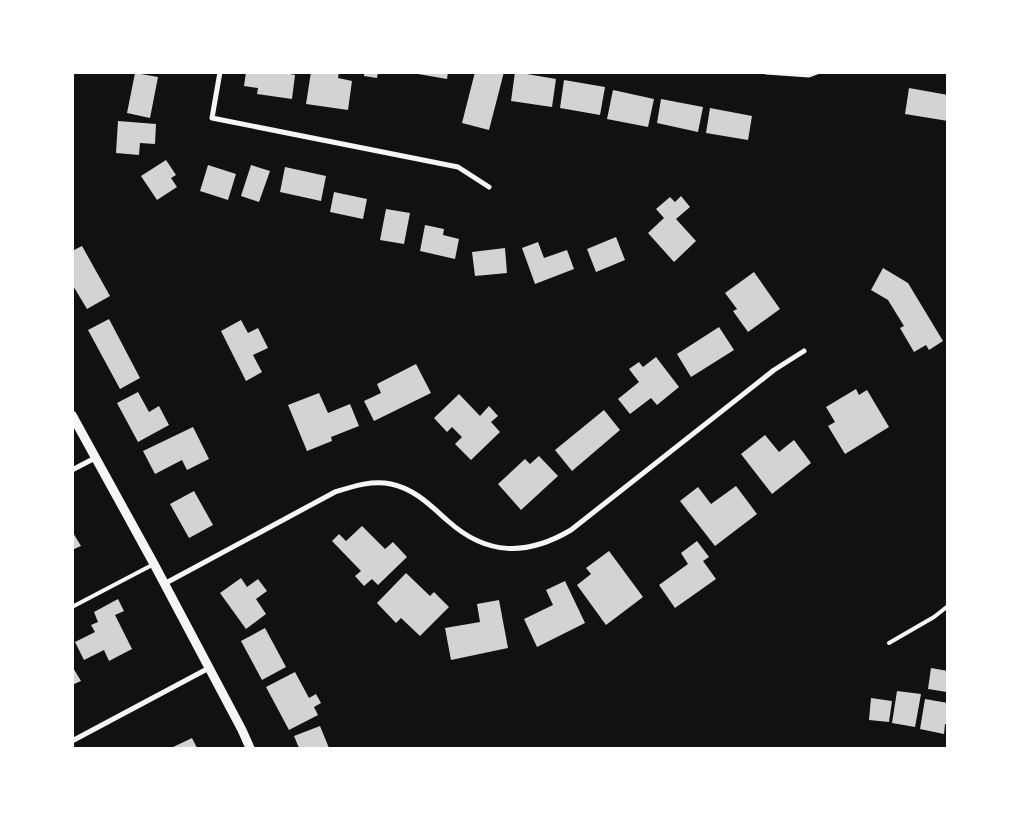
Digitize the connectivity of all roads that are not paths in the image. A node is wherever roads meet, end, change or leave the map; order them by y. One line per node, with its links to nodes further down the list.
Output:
1 (220, 72): 4 (street)
2 (766, 72): 3 (street)
3 (816, 72)
4 (489, 187)
5 (804, 351): 10 (street)
6 (72, 415): 7 (street)
7 (96, 458): 8 (street); 9 (street)
8 (72, 470)
9 (154, 564): 10 (street); 12 (lane)
10 (164, 584): 14 (street)
11 (948, 606): 13 (lane)
12 (72, 607)
13 (889, 643)
14 (209, 668): 15 (street); 16 (street)
15 (72, 740)
16 (250, 748)

